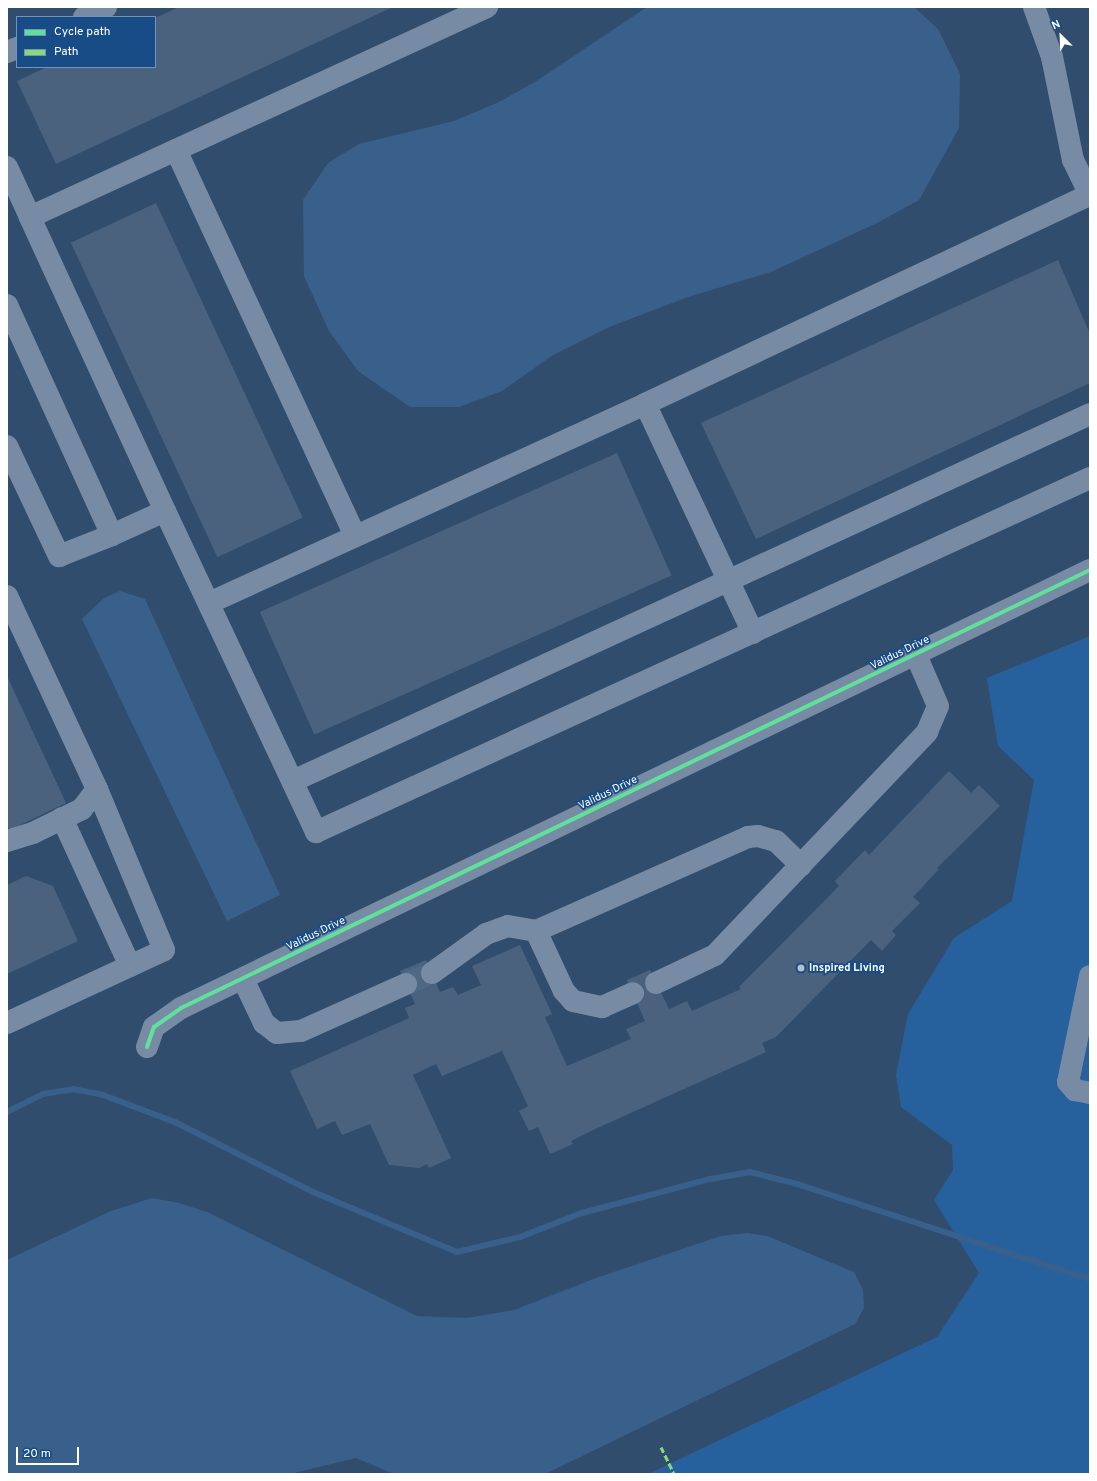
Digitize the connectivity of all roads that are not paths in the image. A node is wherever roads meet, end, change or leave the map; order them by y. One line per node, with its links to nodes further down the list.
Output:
1 (106, 7): 4 (street)
2 (1034, 7): 7 (street)
3 (473, 10): 5 (street)
4 (86, 16)
5 (176, 150): 8 (street); 16 (street)
6 (7, 166): 8 (street)
7 (1089, 189): 10 (street)
8 (30, 217): 14 (street)
9 (7, 305): 15 (street)
10 (645, 404): 16 (street); 18 (street)
11 (1090, 414): 18 (street)
12 (7, 446): 15 (street)
13 (1090, 478): 21 (street)
14 (166, 511): 15 (street); 20 (street)
15 (112, 535)
16 (355, 536): 20 (street)
17 (1090, 570): 22 (street, Validus Drive)
18 (728, 580): 21 (street); 23 (street)
19 (7, 596): 24 (street)
20 (209, 603): 23 (street)
21 (753, 632): 23 (street)
22 (916, 655): 27 (street); 32 (street, Validus Drive)
23 (292, 781)
24 (97, 789): 25 (street); 29 (street)
25 (62, 818): 26 (street); 29 (street)
26 (7, 841)
27 (801, 865): 28 (street); 33 (street)
28 (536, 931): 30 (street); 35 (street)
29 (130, 966): 36 (street)
30 (432, 973)
31 (1090, 976): 38 (street)
32 (243, 979): 34 (street); 37 (street, Validus Drive)
33 (656, 983)
34 (406, 984)
35 (633, 994)
36 (7, 1023)
37 (147, 1047)
38 (1090, 1093)

